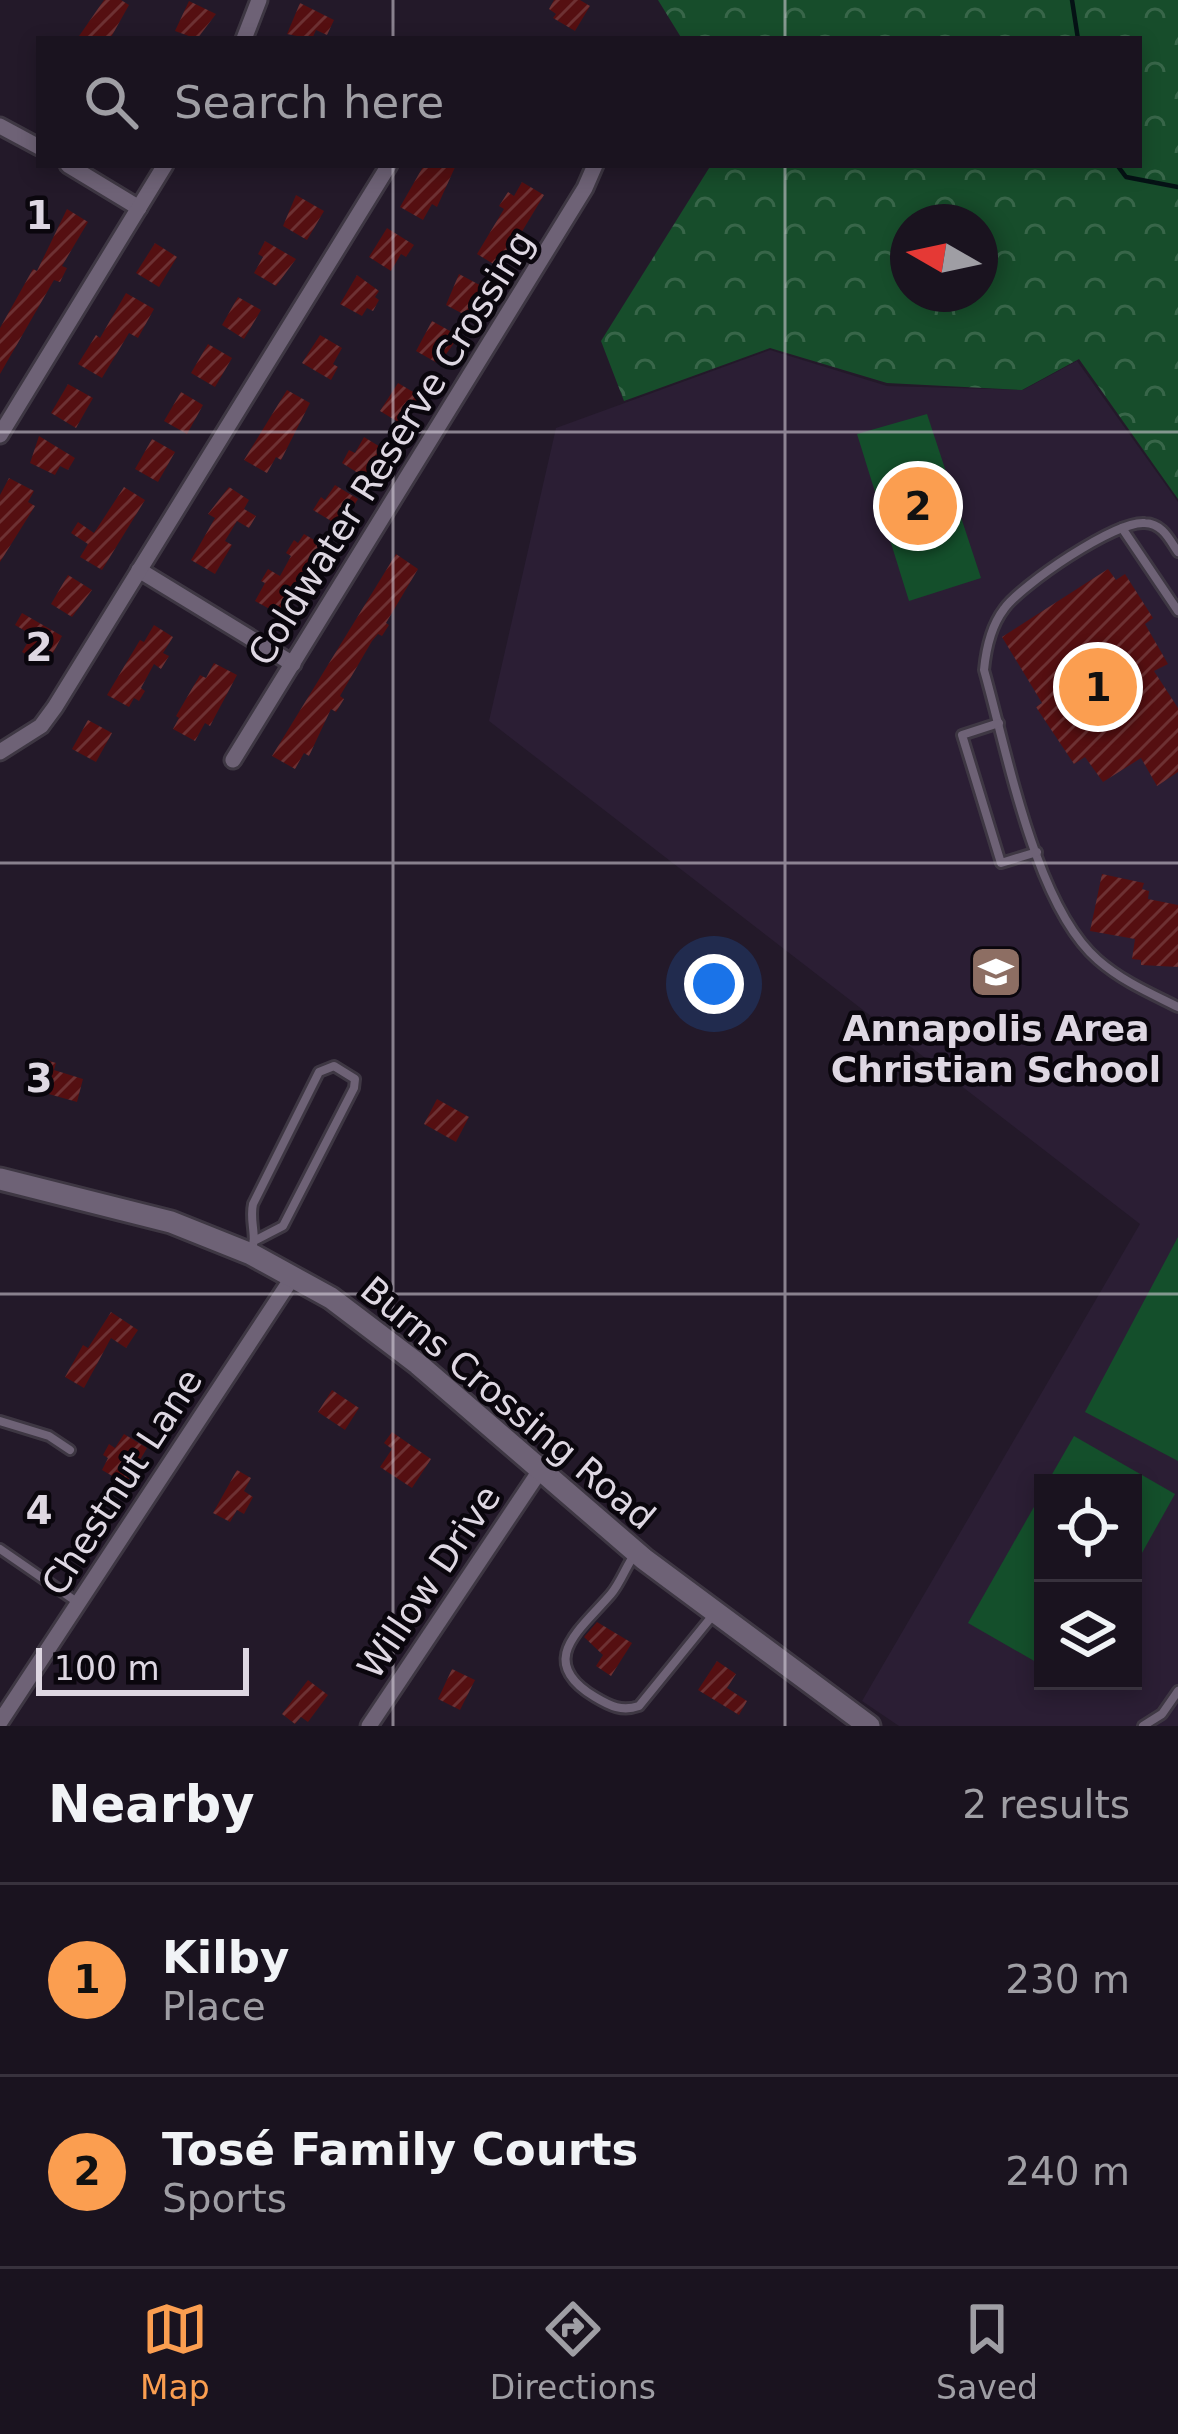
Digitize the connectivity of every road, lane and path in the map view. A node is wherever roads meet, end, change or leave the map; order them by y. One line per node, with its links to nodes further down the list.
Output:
1 (259, 0): 2 (street)
2 (245, 36)
3 (0, 126): 4 (street)
4 (36, 145)
5 (73, 168): 9 (street)
6 (164, 168): 9 (street)
7 (387, 168): 13 (street)
8 (594, 168): 15 (street, Coldwater Reserve Crossing)
9 (139, 208): 10 (street)
10 (0, 435)
11 (1121, 527): 12 (lane); 14 (lane); 16 (lane)
12 (1178, 552)
13 (139, 570): 15 (street); 17 (street)
14 (1178, 611)
15 (293, 664): 18 (street, Coldwater Reserve Crossing)
16 (999, 723): 19 (lane); 19 (lane)
17 (0, 752)
18 (233, 760)
19 (1036, 852): 20 (lane)
20 (1178, 1007)
21 (0, 1179): 22 (street, Burns Crossing Road)
22 (254, 1247): 22 (lane); 23 (street, Burns Crossing Road)
23 (294, 1276): 26 (street, Burns Crossing Road); 29 (street, Chestnut Lane)
24 (0, 1420): 25 (lane)
25 (70, 1450)
26 (539, 1472): 28 (street, Burns Crossing Road); 33 (street, Willow Drive)
27 (0, 1549): 29 (lane)
28 (636, 1553): 30 (street, Burns Crossing Road); 30 (lane)
29 (78, 1603): 32 (street, Chestnut Lane)
30 (716, 1612): 34 (street, Burns Crossing Road)
31 (1178, 1691): 35 (lane)
32 (0, 1722)
33 (370, 1726)
34 (869, 1726)
35 (1143, 1726)

